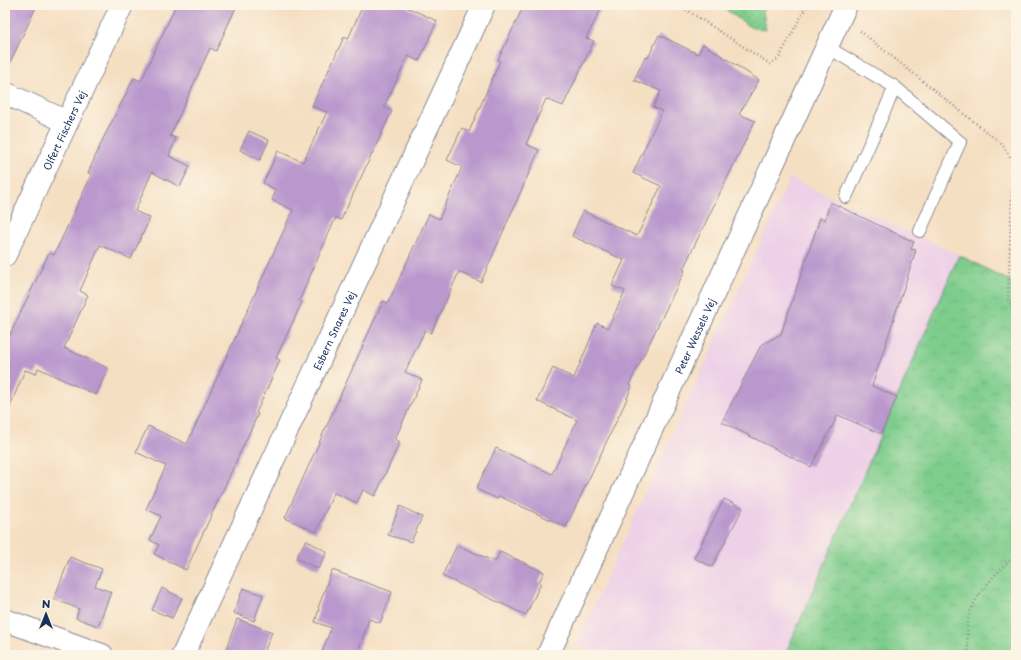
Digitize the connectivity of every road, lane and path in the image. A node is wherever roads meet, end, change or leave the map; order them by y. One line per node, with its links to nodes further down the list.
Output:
1 (122, 5): 9 (street, Olfert Fischers Vej)
2 (484, 5): 16 (street, Esbern Snares Vej)
3 (679, 5): 4 (path)
4 (807, 5)
5 (844, 11): 6 (street, Peter Wessels Vej)
6 (827, 47): 7 (lane); 17 (street, Peter Wessels Vej)
7 (896, 87): 10 (lane); 11 (lane)
8 (5, 93): 9 (street)
9 (67, 122): 12 (street, Olfert Fischers Vej)
10 (846, 197)
11 (920, 231)
12 (6, 250)
13 (1016, 555): 18 (path)
14 (5, 620): 15 (street)
15 (102, 655)
16 (183, 655)
17 (548, 655)
18 (969, 655)

